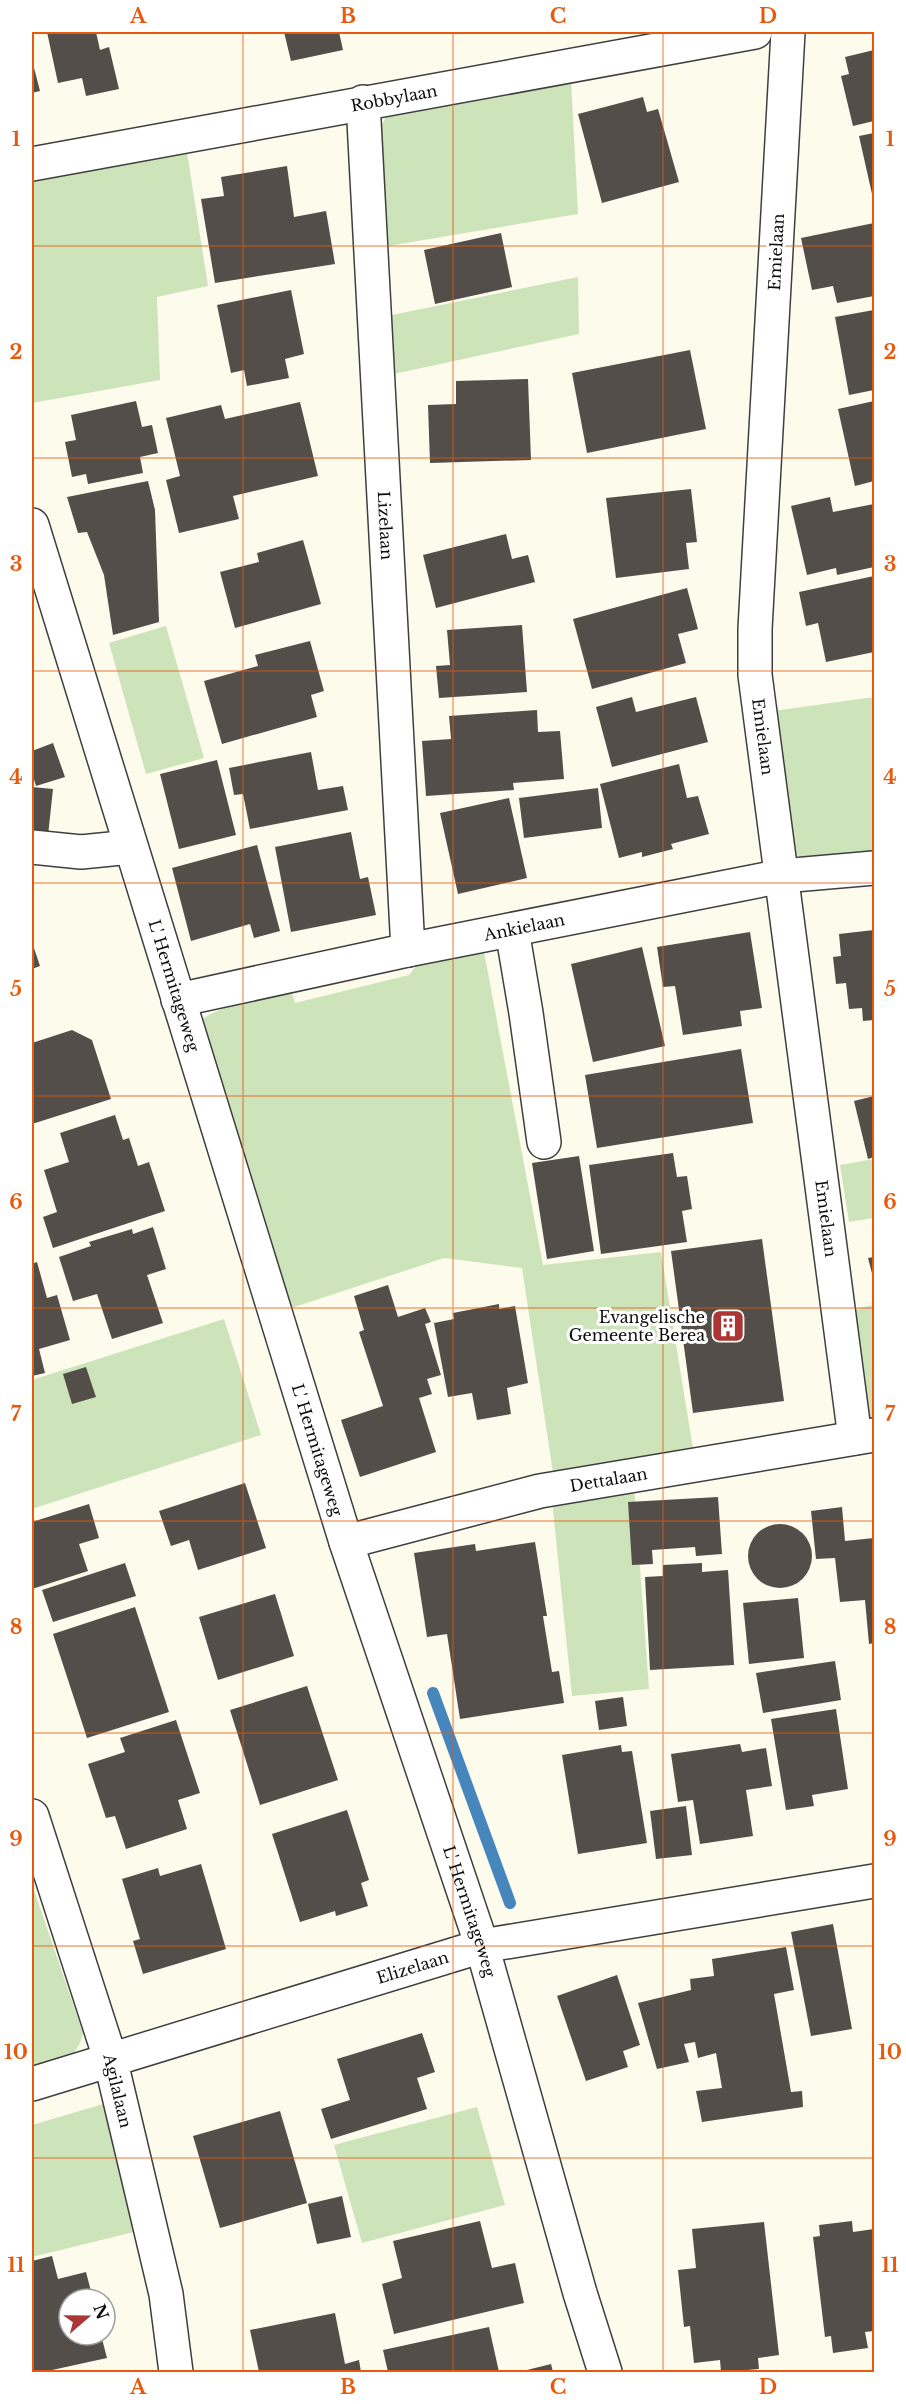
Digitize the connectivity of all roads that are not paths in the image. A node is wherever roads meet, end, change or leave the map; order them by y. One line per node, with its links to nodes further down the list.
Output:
1 (755, 32): 3 (street, Robbylaan)
2 (788, 32): 9 (street, Emielaan)
3 (363, 102): 4 (street, Robbylaan); 11 (street, Lizelaan)
4 (32, 164)
5 (32, 525): 7 (street, L' Hermitageweg)
6 (32, 847): 7 (street)
7 (130, 847): 12 (street, L' Hermitageweg)
8 (874, 868): 9 (street, Ankielaan)
9 (782, 876): 10 (street, Ankielaan); 14 (street, Emielaan)
10 (512, 930): 11 (street, Ankielaan); 13 (street)
11 (408, 950): 12 (street, Ankielaan)
12 (178, 1000): 15 (street, L' Hermitageweg)
13 (544, 1142)
14 (865, 1436): 15 (street, Dettalaan)
15 (346, 1542): 18 (street, L' Hermitageweg)
16 (32, 1816): 19 (street, Agilalaan)
17 (874, 1881): 18 (street, Elizelaan)
18 (482, 1946): 19 (street, Elizelaan); 22 (street, L' Hermitageweg)
19 (110, 2058): 20 (street, Elizelaan); 21 (street, Agilalaan)
20 (32, 2084)
21 (176, 2373)
22 (605, 2373)

